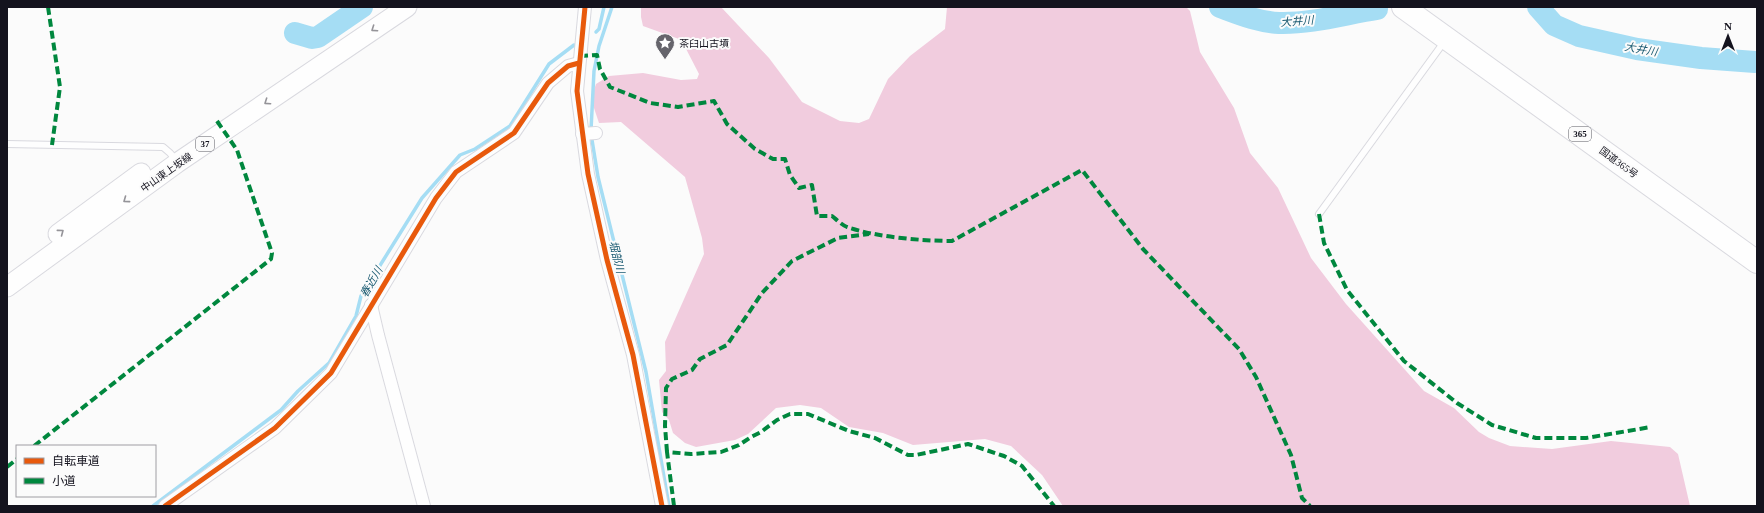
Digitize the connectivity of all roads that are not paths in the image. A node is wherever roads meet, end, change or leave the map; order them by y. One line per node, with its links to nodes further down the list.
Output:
1 (384, 7): 8 (main road, 中山東上坂線 / 37)
2 (407, 7): 8 (main road, 中山東上坂線 / 37, one-way to 8)
3 (585, 7): 6 (street)
4 (1403, 7): 5 (highway, 国道365号 / 365)
5 (1447, 38): 9 (lane); 10 (highway, 国道365号 / 365)
6 (580, 64): 13 (street); 16 (street)
7 (7, 144): 8 (lane)
8 (174, 158): 11 (main road, 中山東上坂線 / 37, one-way to 8); 12 (main road, 中山東上坂線 / 37, one-way to 12)
9 (1319, 214)
10 (1757, 262)
11 (7, 272)
12 (7, 287)
13 (371, 305): 14 (street); 15 (street)
14 (165, 506)
15 (424, 506)
16 (662, 506)

